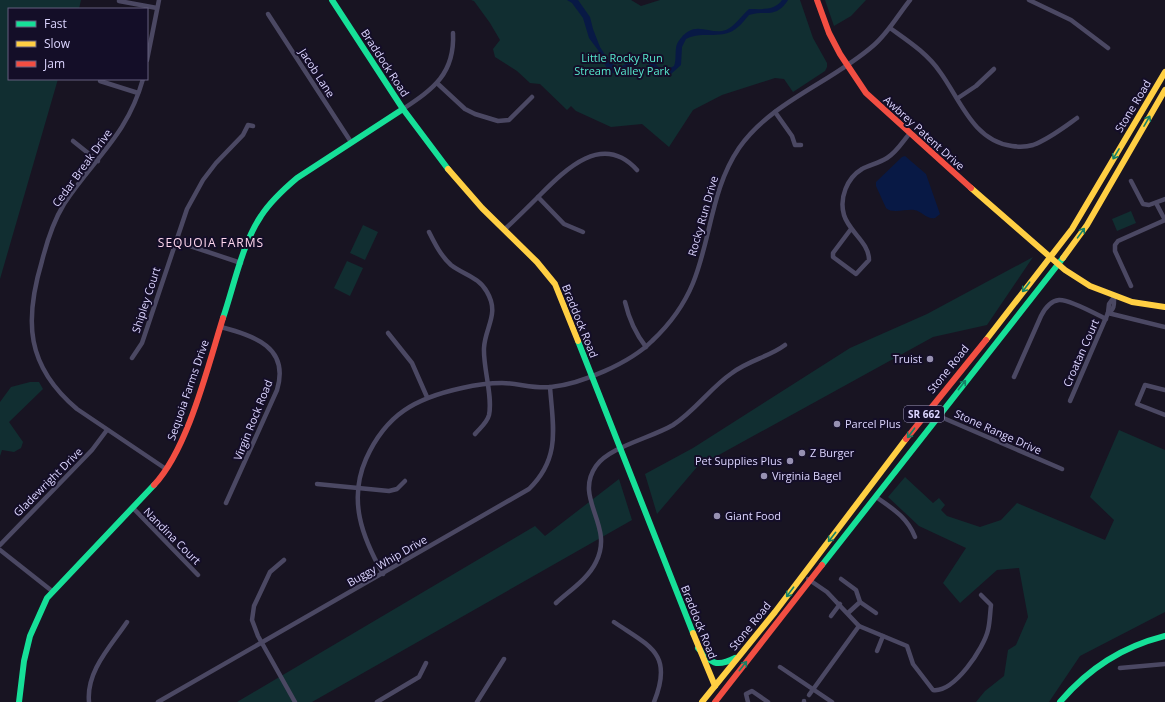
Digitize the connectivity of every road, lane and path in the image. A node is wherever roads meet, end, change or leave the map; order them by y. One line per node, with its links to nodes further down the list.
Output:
1 (158, 0): 7 (street)
2 (332, 0): 23 (main road, Braddock Road)
3 (817, 0): 13 (main road, Awbrey Patent Drive)
4 (910, 0): 9 (street, Rocky Run Drive)
5 (1029, 0): 11 (street)
6 (119, 1): 7 (street)
7 (157, 8): 12 (street)
8 (268, 14): 29 (street, Jacob Lane)
9 (890, 28): 13 (street, Rocky Run Drive); 22 (street)
10 (452, 33): 18 (street)
11 (1108, 48)
12 (148, 55)
13 (847, 65): 24 (street, Rocky Run Drive); 27 (main road, Awbrey Patent Drive)
14 (994, 69): 22 (street)
15 (1165, 72): 43 (main road, Stone Road / SR 662, one-way to 43)
16 (143, 80): 20 (street, Cedar Break Drive)
17 (100, 81): 20 (street)
18 (438, 84): 21 (street); 23 (street)
19 (1165, 90): 45 (main road, Stone Road / SR 662, one-way to 19)
20 (138, 93): 31 (street, Cedar Break Drive)
21 (532, 97)
22 (958, 98): 25 (street)
23 (403, 109): 29 (main road, Sequoia Farms Drive); 38 (main road, Braddock Road)
24 (776, 112): 30 (street); 56 (street, Rocky Run Drive)
25 (1077, 118)
26 (253, 126): 42 (street, Shipley Court)
27 (910, 133): 39 (street); 43 (main road, Awbrey Patent Drive)
28 (73, 141): 31 (street)
29 (351, 142): 44 (main road, Sequoia Farms Drive)
30 (801, 145)
31 (98, 161): 68 (street, Cedar Break Drive)
32 (637, 170): 34 (street)
33 (1131, 181): 36 (street)
34 (538, 197): 38 (street); 41 (street)
35 (1165, 198): 36 (street)
36 (1156, 203): 37 (street)
37 (1165, 220): 46 (street)
38 (505, 229): 58 (main road, Braddock Road)
39 (851, 229): 39 (street)
40 (429, 232): 60 (street)
41 (583, 232)
42 (175, 241): 44 (street); 57 (street, Shipley Court)
43 (1049, 256): 45 (main road, Awbrey Patent Drive); 65 (main road, Stone Road / SR 662, one-way to 65)
44 (241, 263): 52 (main road, Sequoia Farms Drive)
45 (1058, 265): 47 (main road, Awbrey Patent Drive); 66 (main road, Stone Road / SR 662, one-way to 45)
46 (1131, 286)
47 (1114, 297): 49 (main road, Awbrey Patent Drive); 50 (street, Croatan Court)
48 (625, 302): 56 (street)
49 (1165, 307)
50 (1108, 313): 51 (street, Croatan Court); 53 (street)
51 (1106, 319): 59 (street); 64 (street, Croatan Court)
52 (221, 327): 71 (main road, Sequoia Farms Drive); 77 (street, Virgin Rock Road)
53 (1165, 327)
54 (388, 334): 63 (street)
55 (786, 345): 70 (street)
56 (646, 347): 58 (street, Rocky Run Drive)
57 (132, 358)
58 (592, 375): 61 (street, Rocky Run Drive); 70 (main road, Braddock Road)
59 (1014, 377)
60 (487, 384): 61 (street); 63 (street); 69 (street)
61 (550, 387): 83 (street, Buggy Whip Drive)
62 (1165, 390): 67 (street)
63 (427, 397): 75 (street)
64 (1070, 401)
65 (927, 411): 66 (street, Stone Range Drive); 85 (main road, Stone Road / SR 662, one-way to 85)
66 (938, 415): 72 (street, Stone Range Drive); 76 (main road, Stone Road / SR 662)
67 (1165, 415)
68 (107, 430): 71 (street, Cedar Break Drive); 80 (street, Gladewright Drive)
69 (475, 434)
70 (620, 449): 91 (street); 102 (main road, Braddock Road)
71 (166, 469): 78 (main road, Sequoia Farms Drive)
72 (1062, 469)
73 (405, 481): 75 (street)
74 (317, 484): 75 (street)
75 (359, 489): 83 (street)
76 (876, 496): 79 (street); 87 (main road, Stone Road / SR 662)
77 (226, 503)
78 (133, 508): 84 (street, Nandina Court); 88 (main road, Sequoia Farms Drive)
79 (915, 538)
80 (0, 545)
81 (0, 550): 88 (street)
82 (284, 560): 101 (street)
83 (383, 574): 101 (street, Buggy Whip Drive)
84 (198, 575)
85 (802, 575): 87 (street); 104 (main road, Stone Road / SR 662, one-way to 104)
86 (840, 578): 90 (street)
87 (810, 581): 92 (street); 113 (main road, Stone Road / SR 662, one-way to 87)
88 (52, 591): 114 (main road, Sequoia Farms Drive)
89 (981, 595): 99 (street)
90 (860, 602): 93 (street); 94 (street)
91 (556, 603)
92 (840, 604): 94 (street); 95 (street)
93 (876, 612)
94 (848, 614): 98 (street)
95 (831, 616)
96 (127, 622): 115 (street)
97 (614, 622): 120 (street)
98 (859, 626): 99 (street); 111 (street)
99 (883, 636): 103 (street)
100 (1165, 636): 125 (main road)
101 (262, 643): 116 (street, Buggy Whip Drive); 117 (street)
102 (698, 648): 104 (main road); 110 (main road, Braddock Road)
103 (877, 651)
104 (740, 654): 110 (main road, Stone Road / SR 662)
105 (504, 659): 119 (street)
106 (426, 663): 118 (street)
107 (1165, 664): 109 (street)
108 (780, 667): 111 (street)
109 (1120, 668)
110 (715, 686): 113 (main road, Braddock Road); 121 (main road, SR 662)
111 (813, 689): 112 (street); 124 (street)
112 (809, 696)
113 (718, 700)
114 (18, 702)
115 (89, 702)
116 (158, 702)
117 (295, 702)
118 (377, 702)
119 (477, 702)
120 (654, 702)
121 (702, 702)
122 (748, 702): 123 (street)
123 (768, 702)
124 (832, 702)
125 (1060, 702)

